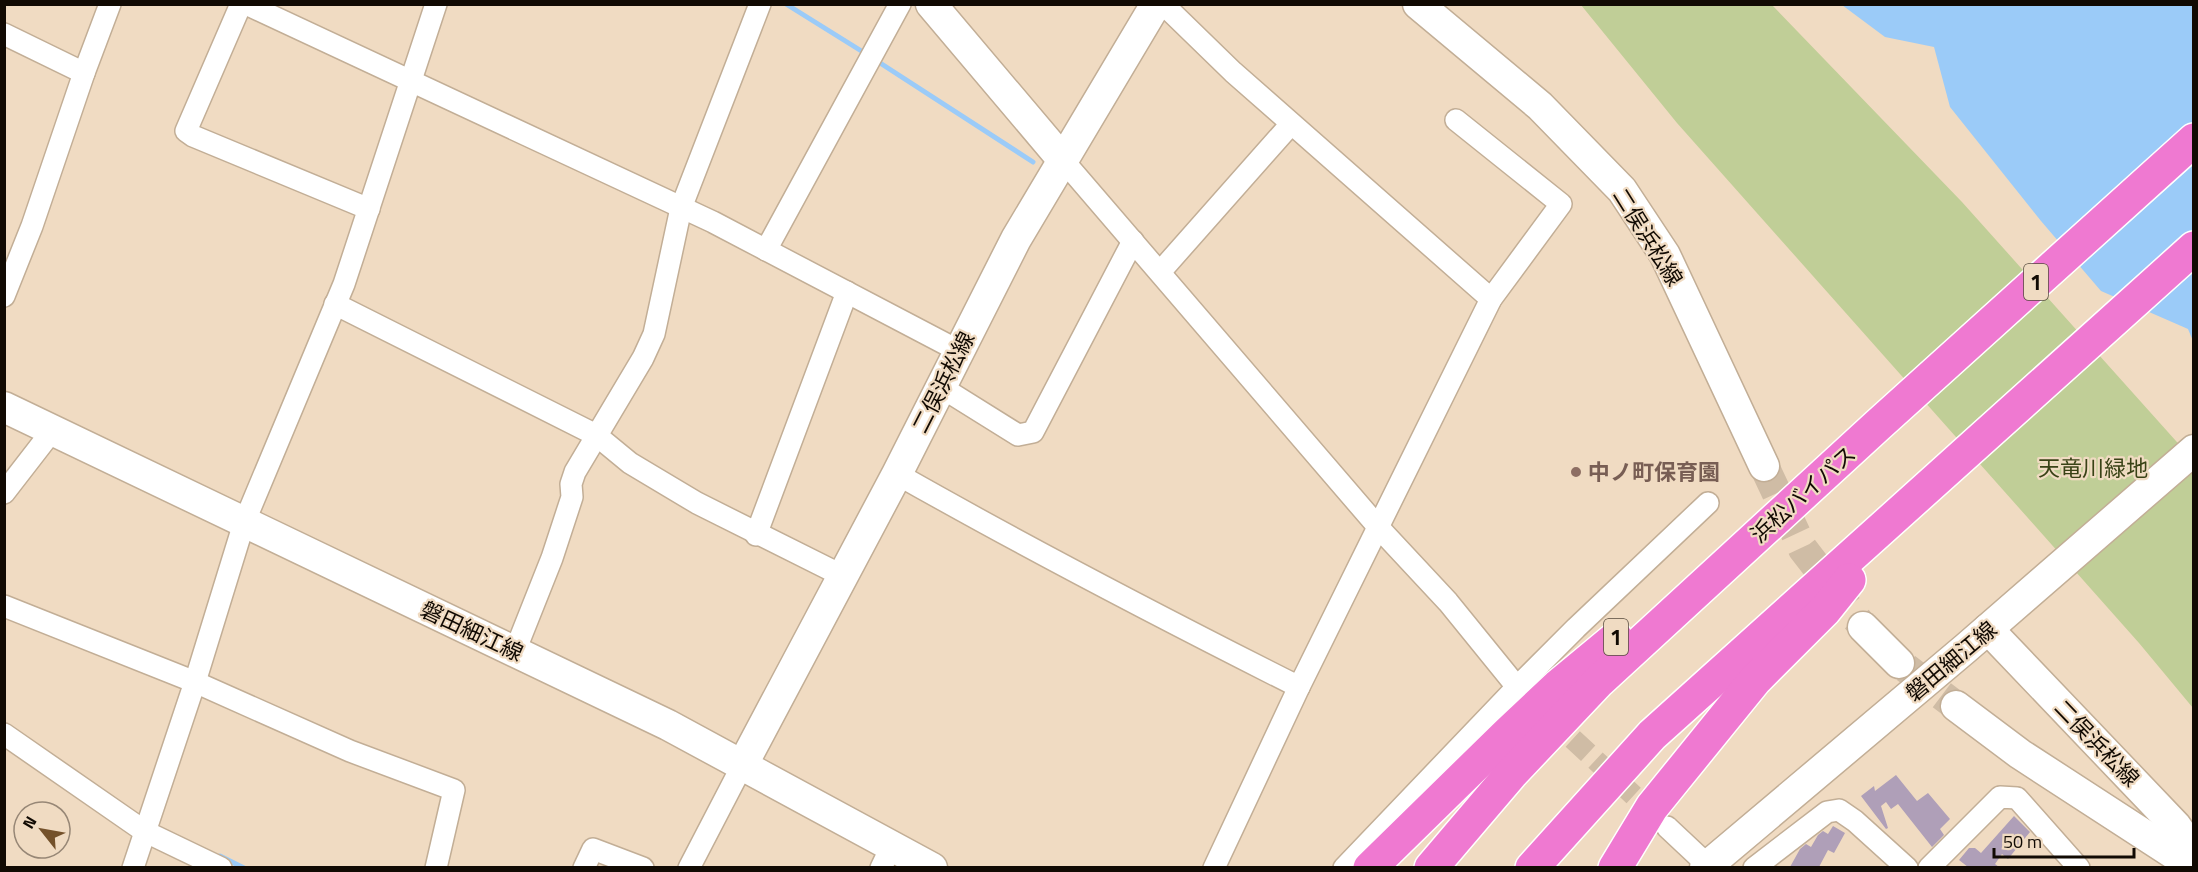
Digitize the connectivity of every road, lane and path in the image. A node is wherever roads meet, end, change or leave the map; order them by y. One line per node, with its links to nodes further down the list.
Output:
1 (110, 4): 12 (street)
2 (241, 4): 19 (street)
3 (246, 4): 13 (street)
4 (436, 4): 13 (street)
5 (760, 4): 18 (street)
6 (900, 4): 22 (street)
7 (931, 4): 17 (main road)
8 (1156, 4): 17 (main road, 二俣浜松線)
9 (1163, 4): 15 (street)
10 (1418, 4): 35 (main road, 二俣浜松線)
11 (4, 34): 12 (street)
12 (84, 73): 25 (street)
13 (411, 82): 18 (street); 19 (street)
14 (1456, 120): 26 (street)
15 (1291, 124): 23 (street); 26 (street)
16 (2193, 140): 31 (highway, 浜松バイパス / 1)
17 (1062, 159): 20 (street); 28 (main road, 二俣浜松線)
18 (681, 208): 22 (street); 33 (street)
19 (369, 209): 27 (street)
20 (1133, 241): 23 (street); 29 (street)
21 (2193, 248): 38 (highway)
22 (766, 250): 24 (street)
23 (1161, 272): 41 (street)
24 (846, 292): 28 (street); 42 (street)
25 (4, 296)
26 (1491, 299): 41 (street)
27 (335, 304): 33 (street); 40 (street)
28 (959, 351): 29 (main road, 二俣浜松線)
29 (941, 387): 36 (main road, 二俣浜松線)
30 (4, 407): 32 (main road, 磐田細江線)
31 (1878, 425): 70 (highway, 1); 71 (highway, 浜松バイパス / 1)
32 (52, 431): 37 (street); 40 (main road, 磐田細江線)
33 (596, 435): 42 (street); 47 (street)
34 (2193, 450): 46 (main road, 磐田細江線)
35 (1764, 466)
36 (897, 474): 43 (main road, 二俣浜松線); 50 (street)
37 (4, 493)
38 (1920, 496): 72 (highway); 73 (highway)
39 (1708, 503): 51 (street)
40 (244, 523): 47 (main road, 磐田細江線); 49 (street)
41 (1379, 528): 50 (street); 51 (street)
42 (756, 535): 43 (street)
43 (843, 576): 54 (main road, 二俣浜松線)
44 (4, 606): 49 (street)
45 (1863, 627): 48 (main road)
46 (1988, 629): 57 (main road, 磐田細江線); 60 (main road, 二俣浜松線)
47 (515, 651): 54 (main road, 磐田細江線)
48 (1899, 663)
49 (195, 682): 56 (street); 63 (street)
50 (1299, 687): 68 (street)
51 (1517, 687): 69 (street)
52 (1956, 706): 60 (main road, 二俣浜松線)
53 (4, 734): 56 (street)
54 (742, 766): 58 (main road, 磐田細江線); 66 (street)
55 (1667, 827): 59 (street)
56 (144, 831): 61 (street); 62 (street)
57 (1730, 847): 59 (main road, 磐田細江線); 74 (street)
58 (887, 856): 67 (main road, 磐田細江線)
59 (1702, 862)
60 (2192, 866)
61 (133, 867)
62 (221, 867)
63 (436, 867)
64 (584, 867): 65 (street)
65 (643, 867)
66 (689, 867)
67 (932, 867)
68 (1214, 867)
69 (1344, 867)
70 (1370, 867)
71 (1431, 867)
72 (1532, 867)
73 (1615, 867)
74 (1754, 867): 75 (street)
75 (1906, 867)
76 (1929, 867): 77 (street)
77 (2079, 867)

